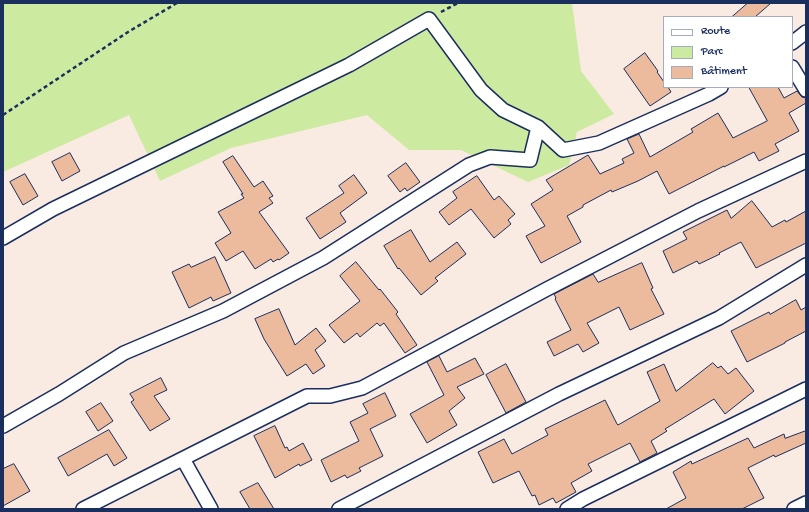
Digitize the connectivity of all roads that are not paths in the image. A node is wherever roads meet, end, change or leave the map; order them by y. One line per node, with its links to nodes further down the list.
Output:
1 (806, 32): 2 (street)
2 (793, 42)
3 (793, 69): 5 (street)
4 (718, 88): 6 (street)
5 (806, 90)
6 (538, 128): 8 (street); 11 (street)
7 (806, 161): 12 (street)
8 (3, 238)
9 (806, 265): 16 (street)
10 (806, 389): 17 (street)
11 (3, 426)
12 (183, 459): 14 (street); 15 (street)
13 (806, 503): 18 (street)
14 (84, 509)
15 (211, 509)
16 (339, 509)
17 (567, 509)
18 (794, 509)

